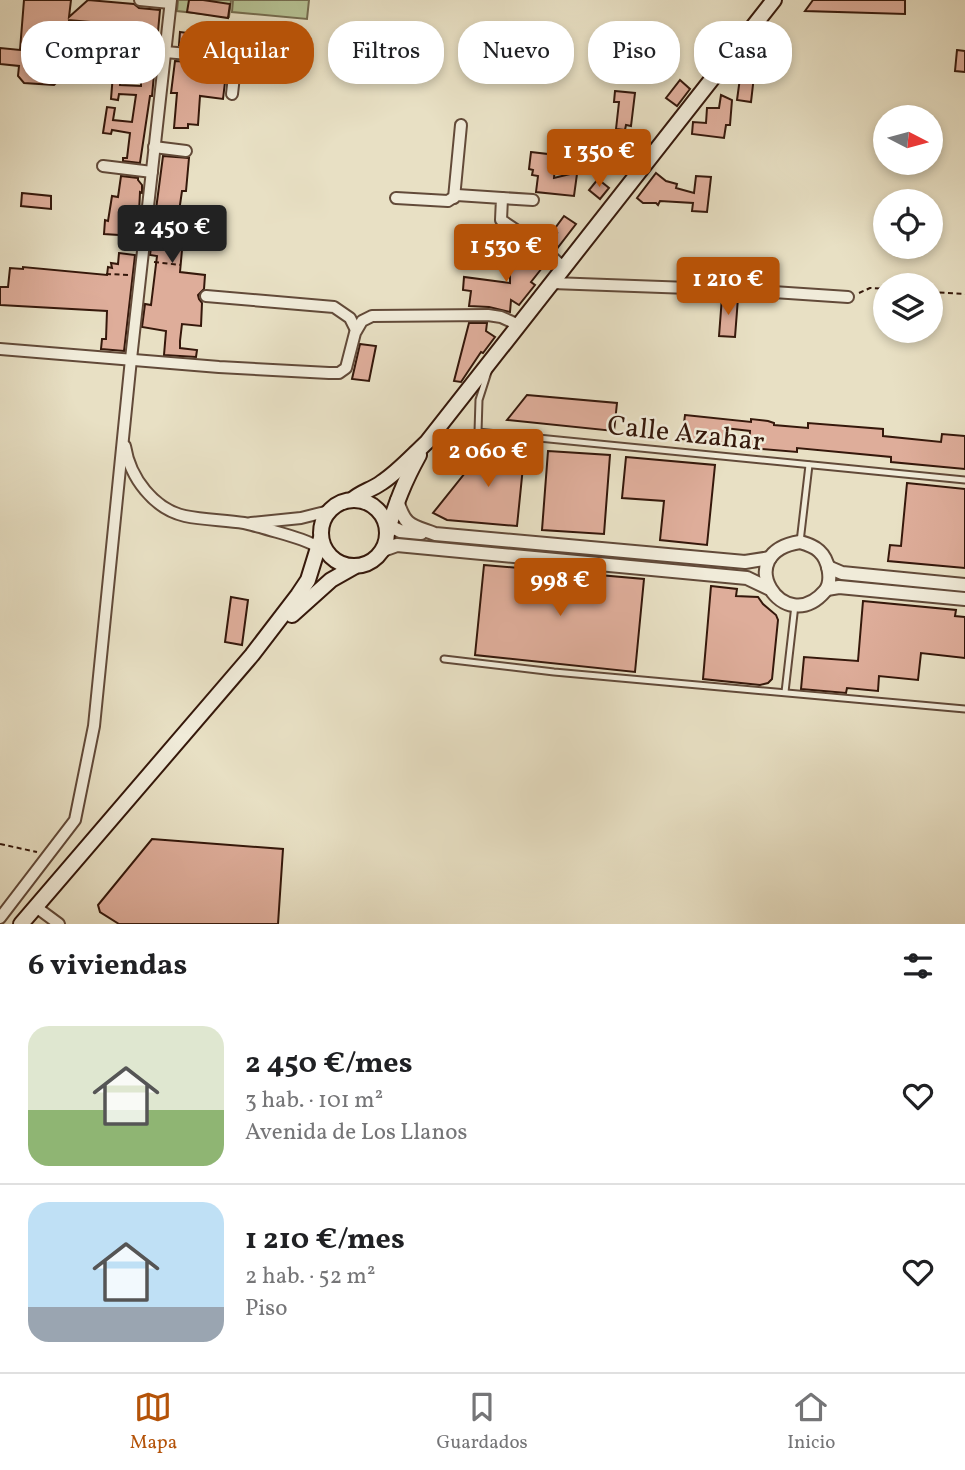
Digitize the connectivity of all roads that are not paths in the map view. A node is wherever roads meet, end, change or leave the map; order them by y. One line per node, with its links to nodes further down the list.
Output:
1 (140, 0): 3 (street)
2 (774, 0): 16 (main road)
3 (170, 2): 4 (street)
4 (165, 52): 6 (street)
5 (161, 84): 8 (street)
6 (232, 94)
7 (461, 125): 13 (street)
8 (154, 147): 9 (street); 11 (street)
9 (186, 151)
10 (103, 166): 11 (street)
11 (152, 172): 24 (street)
12 (396, 198): 13 (street)
13 (454, 198): 14 (street)
14 (502, 198): 15 (street); 16 (street)
15 (533, 200)
16 (564, 268): 17 (main road)
17 (552, 283): 19 (street); 20 (main road)
18 (206, 296): 21 (street)
19 (848, 296)
20 (519, 324): 21 (street); 23 (main road)
21 (356, 330): 24 (street)
22 (0, 349): 24 (street)
23 (493, 358): 26 (main road); 27 (lane, Calle Azahar)
24 (131, 359): 25 (street)
25 (124, 433): 32 (street); 53 (street)
26 (427, 442): 29 (main road); 30 (main road)
27 (809, 466): 28 (lane, Calle Azahar); 36 (lane)
28 (965, 481)
29 (352, 500): 31 (main road); 33 (main road)
30 (397, 500): 33 (main road); 34 (street)
31 (329, 511): 32 (street); 37 (main road)
32 (248, 524): 35 (street)
33 (387, 527): 34 (street); 38 (main road)
34 (435, 534): 39 (street)
35 (295, 537): 37 (street); 42 (street)
36 (800, 542): 39 (street); 40 (street)
37 (322, 545): 41 (main road); 42 (main road)
38 (383, 550): 41 (main road); 44 (street)
39 (770, 558): 44 (street)
40 (828, 566): 43 (street); 45 (street)
41 (354, 567): 48 (main road)
42 (311, 569): 48 (main road)
43 (965, 585)
44 (768, 588): 47 (street)
45 (827, 589): 46 (street); 47 (street)
46 (965, 599)
47 (795, 605): 50 (lane)
48 (252, 655): 52 (main road)
49 (444, 660): 50 (lane)
50 (785, 692): 51 (lane)
51 (965, 709)
52 (36, 907): 54 (main road); 55 (street)
53 (0, 918)
54 (21, 924)
55 (60, 924)

